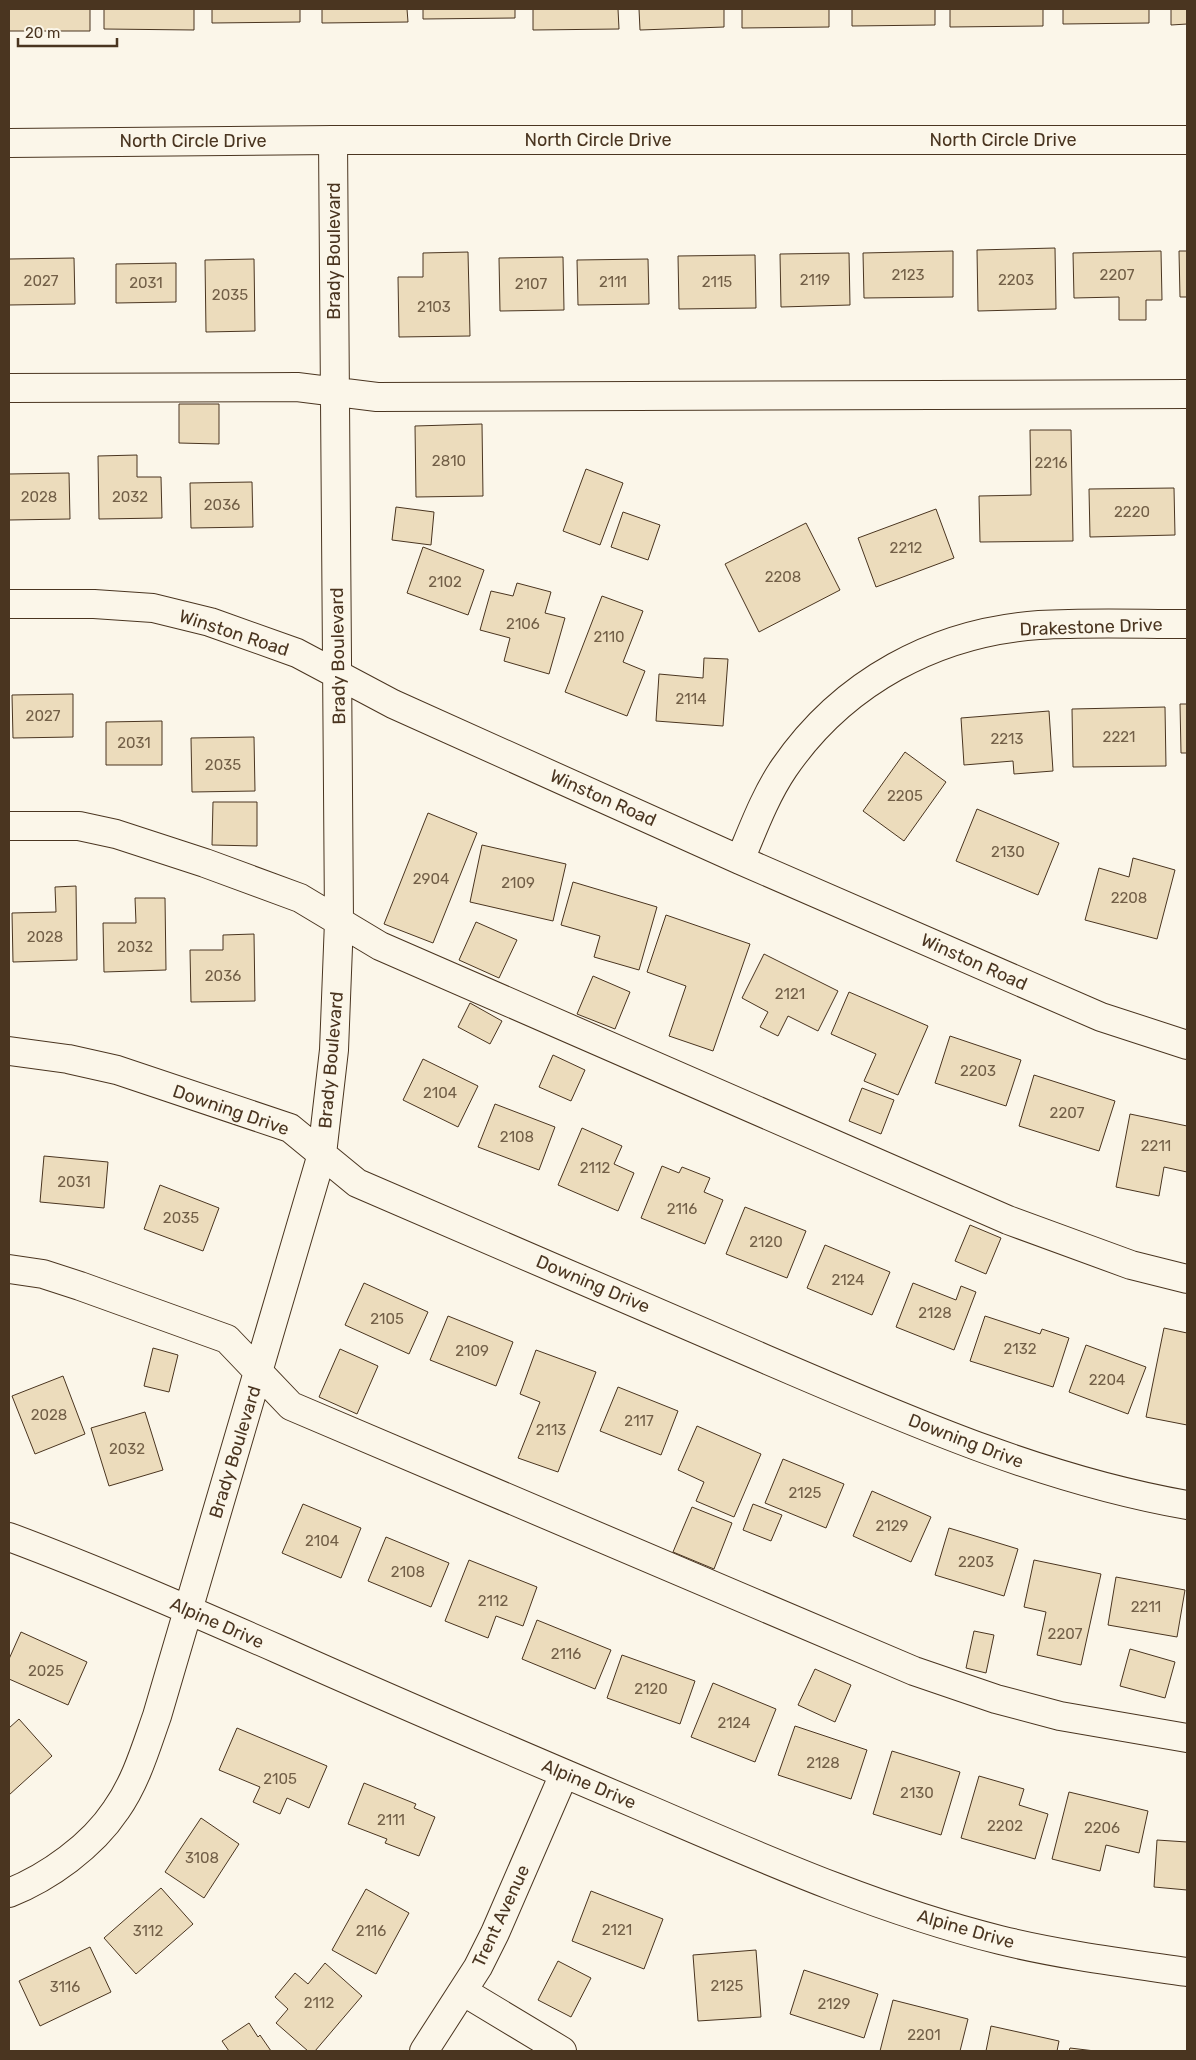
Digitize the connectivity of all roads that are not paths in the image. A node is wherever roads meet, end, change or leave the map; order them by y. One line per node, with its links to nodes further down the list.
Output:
1 (333, 140): 2 (street, North Circle Drive); 3 (street, North Circle Drive); 5 (street, Brady Boulevard)
2 (1187, 140)
3 (9, 143)
4 (9, 388): 5 (street)
5 (335, 392): 6 (street); 9 (street, Brady Boulevard)
6 (1187, 394)
7 (9, 604): 9 (street, Winston Road)
8 (1187, 624): 11 (street, Drakestone Drive)
9 (338, 673): 11 (street, Winston Road); 12 (street, Brady Boulevard)
10 (9, 826): 12 (street)
11 (740, 860): 13 (street, Winston Road)
12 (339, 920): 15 (street, Brady Boulevard); 17 (street)
13 (1187, 1045)
14 (9, 1051): 15 (street, Downing Drive)
15 (322, 1154): 18 (street, Brady Boulevard); 19 (street, Downing Drive)
16 (9, 1269): 18 (street)
17 (1187, 1280)
18 (259, 1372): 21 (street, Brady Boulevard); 22 (street)
19 (1187, 1505)
20 (9, 1537): 21 (street, Alpine Drive)
21 (188, 1610): 23 (street, Alpine Drive); 24 (street, Brady Boulevard)
22 (1187, 1738)
23 (564, 1774): 25 (street, Alpine Drive); 26 (street, Trent Avenue)
24 (9, 1893)
25 (1187, 1972)
26 (464, 1992): 27 (street, Trent Avenue); 28 (street)
27 (424, 2051)
28 (562, 2051)

